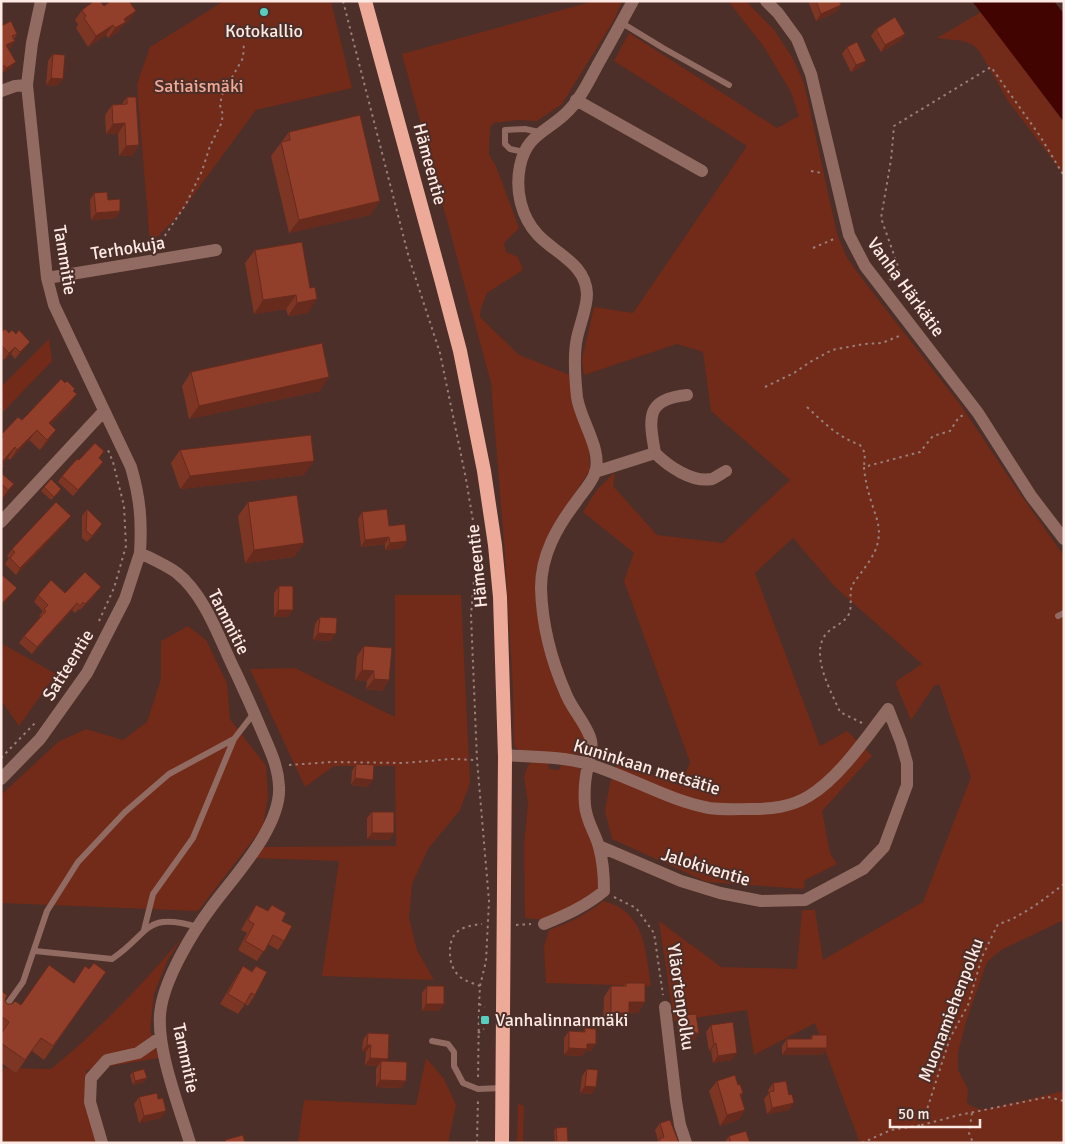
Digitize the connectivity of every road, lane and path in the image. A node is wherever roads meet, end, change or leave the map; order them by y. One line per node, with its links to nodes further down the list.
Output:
1 (41, 1): 8 (street, Tammitie)
2 (343, 1): 46 (path)
3 (365, 1): 44 (highway, Hämeentie)
4 (633, 1): 6 (street)
5 (766, 1): 16 (street, Vanha Härkätie)
6 (622, 23): 9 (lane); 11 (street)
7 (244, 42): 19 (path)
8 (27, 85): 10 (street); 21 (street, Tammitie)
9 (729, 85)
10 (1, 91)
11 (576, 100): 12 (street); 14 (street)
12 (539, 132): 13 (street); 13 (lane)
13 (524, 152): 32 (street)
14 (702, 171)
15 (1064, 176): 20 (path)
16 (849, 235): 17 (path); 27 (street, Vanha Härkätie)
17 (813, 248)
18 (216, 250): 19 (street, Terhokuja)
19 (162, 260): 21 (street, Terhokuja)
20 (900, 272)
21 (46, 278): 26 (street, Tammitie)
22 (899, 336): 23 (path)
23 (765, 387)
24 (687, 395): 29 (street)
25 (807, 407): 30 (path)
26 (104, 411): 33 (street); 35 (street, Tammitie)
27 (978, 413): 30 (path); 34 (street, Vanha Härkätie)
28 (106, 445): 36 (path)
29 (655, 453): 31 (street); 32 (street)
30 (864, 467): 42 (path)
31 (726, 471)
32 (595, 472): 47 (street)
33 (1, 522)
34 (1064, 539)
35 (140, 553): 40 (street, Tammitie); 49 (street, Satteentie)
36 (96, 626)
37 (84, 650): 38 (path)
38 (60, 688)
39 (888, 709): 42 (street, Kuninkaan metsätie); 50 (street, Jalokiventie)
40 (254, 713): 43 (lane); 48 (street, Tammitie)
41 (40, 717): 45 (path)
42 (872, 729): 47 (street, Kuninkaan metsätie)
43 (234, 739): 57 (lane); 58 (lane)
44 (505, 755): 47 (street, Kuninkaan metsätie); 69 (highway, Hämeentie)
45 (1, 758)
46 (477, 760): 48 (path); 59 (path)
47 (588, 764): 50 (street)
48 (276, 765): 56 (street, Tammitie)
49 (1, 779)
50 (599, 846): 52 (street)
51 (1064, 884): 72 (path, Muonamiehenpolku)
52 (604, 891): 54 (street); 62 (path, Yläortenpolku)
53 (482, 924): 59 (path)
54 (544, 924): 55 (path)
55 (516, 925)
56 (198, 927): 57 (lane); 66 (street, Tammitie)
57 (144, 930): 58 (lane)
58 (35, 951): 63 (lane)
59 (480, 986): 60 (path)
60 (479, 1004): 61 (path); 65 (path)
61 (485, 1007)
62 (665, 1007): 77 (street, Yläortenpolku)
63 (1, 1013)
64 (484, 1029): 65 (path)
65 (478, 1033): 68 (path)
66 (161, 1037): 73 (street); 74 (street, Tammitie)
67 (432, 1041): 68 (lane)
68 (478, 1088): 69 (lane); 75 (path)
69 (502, 1088): 76 (highway, Hämeentie)
70 (1064, 1101): 71 (path)
71 (972, 1112): 72 (path); 79 (path)
72 (922, 1125): 78 (path)
73 (102, 1143)
74 (190, 1143)
75 (477, 1143)
76 (502, 1143)
77 (686, 1143)
78 (862, 1143)
79 (973, 1143)

